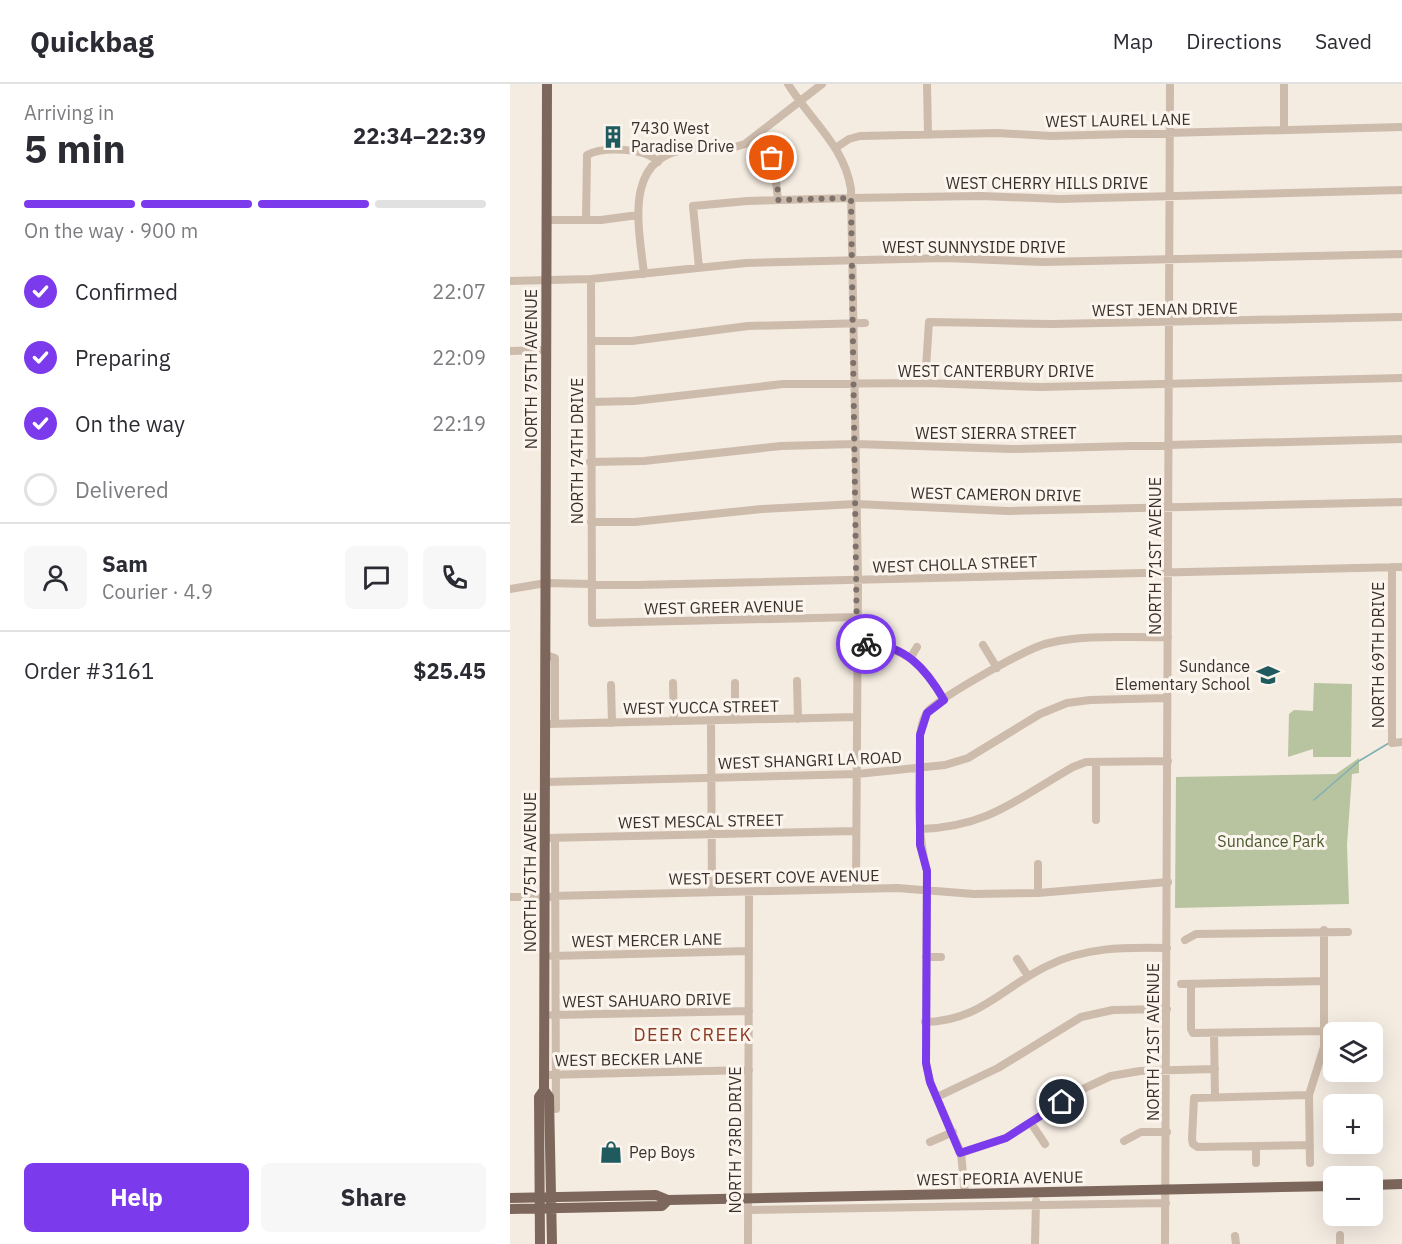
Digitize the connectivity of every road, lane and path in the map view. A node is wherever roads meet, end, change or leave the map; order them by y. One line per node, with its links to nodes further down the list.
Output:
1 (547, 84): 20 (main road, NORTH 75TH AVENUE)
2 (788, 84): 7 (street)
3 (822, 84): 7 (street)
4 (927, 84): 11 (street)
5 (1170, 84): 10 (street, NORTH 71ST AVENUE)
6 (1284, 84): 9 (street)
7 (800, 101): 12 (street); 13 (street)
8 (1402, 127): 9 (street, WEST LAUREL LANE)
9 (1284, 130): 10 (street, WEST LAUREL LANE)
10 (1170, 133): 11 (street, WEST LAUREL LANE); 16 (street, NORTH 71ST AVENUE)
11 (928, 135): 13 (street, WEST LAUREL LANE)
12 (756, 137): 14 (street); 18 (street)
13 (837, 147): 17 (street)
14 (658, 162): 19 (street); 21 (street)
15 (1402, 190): 16 (street, WEST CHERRY HILLS DRIVE)
16 (1170, 196): 17 (street, WEST CHERRY HILLS DRIVE); 24 (street, NORTH 71ST AVENUE)
17 (851, 198): 18 (street, WEST CHERRY HILLS DRIVE); 23 (street)
18 (778, 200): 25 (street, WEST CHERRY HILLS DRIVE)
19 (638, 215): 21 (street); 26 (street)
20 (546, 220): 21 (street); 28 (main road, NORTH 75TH AVENUE)
21 (586, 220)
22 (1402, 254): 24 (street, WEST SUNNYSIDE DRIVE)
23 (852, 260): 24 (street, WEST SUNNYSIDE DRIVE); 25 (street, WEST SUNNYSIDE DRIVE); 32 (street)
24 (1169, 260): 31 (street, NORTH 71ST AVENUE)
25 (699, 268): 26 (street, WEST SUNNYSIDE DRIVE)
26 (644, 274): 27 (street, WEST SUNNYSIDE DRIVE)
27 (591, 279): 28 (street, WEST SUNNYSIDE DRIVE); 34 (street, NORTH 74TH DRIVE)
28 (547, 280): 29 (street, WEST SUNNYSIDE DRIVE); 35 (main road, NORTH 75TH AVENUE)
29 (510, 281)
30 (1402, 316): 31 (street, WEST JENAN DRIVE)
31 (1169, 322): 38 (street, WEST JENAN DRIVE); 40 (street, NORTH 71ST AVENUE)
32 (853, 323): 33 (street); 34 (street); 39 (street)
33 (865, 323)
34 (591, 341): 41 (street, NORTH 74TH DRIVE)
35 (546, 350): 36 (street); 54 (main road, NORTH 75TH AVENUE)
36 (510, 351)
37 (1402, 378): 40 (street, WEST CANTERBURY DRIVE)
38 (924, 383): 39 (street, WEST CANTERBURY DRIVE); 40 (street, WEST CANTERBURY DRIVE)
39 (854, 384): 41 (street, WEST CANTERBURY DRIVE); 43 (street)
40 (1169, 384): 44 (street, NORTH 71ST AVENUE)
41 (591, 402): 45 (street, NORTH 74TH DRIVE)
42 (1402, 439): 44 (street, WEST SIERRA STREET)
43 (855, 444): 44 (street, WEST SIERRA STREET); 45 (street, WEST SIERRA STREET); 47 (street)
44 (1169, 445): 48 (street, NORTH 71ST AVENUE)
45 (590, 462): 49 (street, NORTH 74TH DRIVE)
46 (1402, 502): 48 (street, WEST CAMERON DRIVE)
47 (856, 504): 48 (street, WEST CAMERON DRIVE); 49 (street, WEST CAMERON DRIVE); 53 (street)
48 (1169, 508): 52 (street, NORTH 71ST AVENUE)
49 (591, 522): 55 (street, NORTH 74TH DRIVE)
50 (1392, 567): 51 (street, WEST CHOLLA STREET); 52 (street, WEST CHOLLA STREET); 60 (street, NORTH 69TH DRIVE)
51 (1402, 567)
52 (1168, 572): 53 (street, WEST CHOLLA STREET); 61 (street, NORTH 71ST AVENUE)
53 (858, 581): 55 (street, WEST CHOLLA STREET); 57 (street)
54 (546, 583): 55 (street, WEST CHOLLA STREET); 56 (street, WEST CHOLLA STREET); 79 (main road, NORTH 75TH AVENUE)
55 (591, 584): 58 (street, NORTH 74TH DRIVE)
56 (510, 589)
57 (858, 617): 58 (street, WEST GREER AVENUE); 62 (street)
58 (592, 623)
59 (1402, 632): 60 (street)
60 (1392, 633): 80 (street, NORTH 69TH DRIVE)
61 (1168, 637): 66 (street); 71 (street, NORTH 71ST AVENUE)
62 (857, 644): 65 (street); 73 (street)
63 (983, 645): 66 (street)
64 (917, 647): 65 (street)
65 (911, 657): 72 (street)
66 (997, 668): 72 (street)
67 (797, 681): 74 (street)
68 (673, 683): 77 (street)
69 (735, 683): 76 (street)
70 (611, 685): 78 (street)
71 (1167, 698): 81 (street, NORTH 71ST AVENUE); 83 (street, WEST SHANGRI LA ROAD)
72 (944, 700): 83 (street)
73 (857, 717): 74 (street, WEST YUCCA STREET); 84 (street)
74 (798, 718): 76 (street, WEST YUCCA STREET)
75 (711, 720): 76 (street, WEST YUCCA STREET); 77 (street, WEST YUCCA STREET); 85 (street)
76 (735, 720)
77 (674, 721): 78 (street, WEST YUCCA STREET)
78 (612, 723): 79 (street, WEST YUCCA STREET)
79 (550, 724): 86 (main road, NORTH 75TH AVENUE)
80 (1402, 742)
81 (1168, 760): 82 (street); 93 (street, NORTH 71ST AVENUE)
82 (1095, 762): 87 (street); 88 (street)
83 (920, 768): 84 (street, WEST SHANGRI LA ROAD); 88 (street)
84 (856, 774): 85 (street, WEST SHANGRI LA ROAD); 89 (street)
85 (711, 777): 86 (street, WEST SHANGRI LA ROAD); 90 (street)
86 (546, 782): 91 (main road, NORTH 75TH AVENUE)
87 (1096, 820)
88 (920, 828): 95 (street)
89 (856, 831): 90 (street, WEST MESCAL STREET); 94 (street)
90 (711, 834): 91 (street, WEST MESCAL STREET); 97 (street)
91 (550, 838): 99 (main road, NORTH 75TH AVENUE)
92 (1038, 864): 98 (street)
93 (1168, 882): 98 (street, WEST DESERT COVE AVENUE); 104 (street, NORTH 71ST AVENUE)
94 (856, 889): 95 (street, WEST DESERT COVE AVENUE); 96 (street, WEST DESERT COVE AVENUE)
95 (926, 890): 98 (street, WEST DESERT COVE AVENUE); 107 (street)
96 (749, 891): 97 (street, WEST DESERT COVE AVENUE); 105 (street, NORTH 73RD DRIVE)
97 (712, 892): 99 (street, WEST DESERT COVE AVENUE)
98 (1038, 892)
99 (551, 896): 100 (street, WEST DESERT COVE AVENUE); 106 (main road, NORTH 75TH AVENUE)
100 (510, 897)
101 (1324, 930): 102 (street); 103 (street); 111 (street)
102 (1348, 932)
103 (1185, 940)
104 (1167, 948): 110 (street); 114 (street, NORTH 71ST AVENUE)
105 (749, 951): 106 (street, WEST MERCER LANE); 115 (street, NORTH 73RD DRIVE)
106 (551, 956): 116 (main road, NORTH 75TH AVENUE)
107 (926, 957): 108 (street); 117 (street)
108 (941, 957)
109 (1017, 959): 110 (street)
110 (1028, 976): 117 (street)
111 (1324, 981): 113 (street); 118 (street)
112 (1181, 984): 113 (street)
113 (1191, 984): 120 (street)
114 (1167, 1009): 122 (street, NORTH 71ST AVENUE); 129 (street)
115 (749, 1011): 116 (street, WEST SAHUARO DRIVE); 124 (street, NORTH 73RD DRIVE)
116 (551, 1016): 125 (street, NORTH 75TH AVENUE); 126 (main road, NORTH 75TH AVENUE)
117 (926, 1022): 129 (street)
118 (1324, 1022)
119 (1323, 1031): 120 (street)
120 (1214, 1033): 123 (street)
121 (1323, 1054): 128 (street)
122 (1167, 1070): 123 (street); 132 (street); 134 (street, NORTH 71ST AVENUE)
123 (1215, 1070): 130 (street)
124 (749, 1071): 125 (street, WEST BECKER LANE); 155 (street, NORTH 73RD DRIVE)
125 (556, 1074): 126 (street, WEST BECKER LANE); 131 (street, NORTH 75TH AVENUE)
126 (545, 1075): 127 (main road, NORTH 75TH AVENUE)
127 (542, 1095): 131 (main road, NORTH 75TH AVENUE); 149 (main road, NORTH 75TH AVENUE)
128 (1309, 1095): 130 (street); 138 (street)
129 (937, 1097): 133 (street)
130 (1215, 1097): 139 (street)
131 (553, 1114): 150 (main road, NORTH 75TH AVENUE)
132 (1031, 1123): 137 (street); 140 (street)
133 (952, 1132): 136 (street); 140 (street)
134 (1167, 1132): 135 (street); 146 (street, NORTH 71ST AVENUE)
135 (1124, 1141)
136 (930, 1142)
137 (1045, 1144)
138 (1310, 1144): 139 (street); 142 (street)
139 (1256, 1146): 141 (street)
140 (960, 1153): 147 (street)
141 (1256, 1163)
142 (1310, 1163)
143 (1402, 1184): 144 (main road)
144 (1383, 1185)
145 (1323, 1186): 146 (main road, WEST PEORIA AVENUE)
146 (1166, 1190): 152 (main road, WEST PEORIA AVENUE); 154 (street, NORTH 71ST AVENUE)
147 (965, 1194): 152 (main road, WEST PEORIA AVENUE); 155 (main road, WEST PEORIA AVENUE)
148 (637, 1195): 150 (main road, WEST PEORIA AVENUE); 153 (main road, WEST PEORIA AVENUE); 156 (main road)
149 (540, 1197): 150 (main road, WEST PEORIA AVENUE); 151 (main road, WEST PEORIA AVENUE); 158 (main road, NORTH 75TH AVENUE)
150 (552, 1197): 159 (main road, NORTH 75TH AVENUE)
151 (510, 1198)
152 (1036, 1198): 154 (street, WEST PEORIA AVENUE); 155 (street, WEST PEORIA AVENUE); 164 (street)
153 (668, 1200): 155 (main road, WEST PEORIA AVENUE); 156 (main road, WEST PEORIA AVENUE)
154 (1166, 1203): 165 (street, NORTH 71ST AVENUE)
155 (748, 1204): 163 (street, NORTH 73RD DRIVE)
156 (637, 1207): 159 (main road, WEST PEORIA AVENUE)
157 (510, 1209): 158 (main road, WEST PEORIA AVENUE)
158 (540, 1209): 159 (main road, WEST PEORIA AVENUE); 161 (main road, NORTH 75TH AVENUE)
159 (552, 1209): 162 (main road, NORTH 75TH AVENUE)
160 (1340, 1235): 166 (street)
161 (540, 1244)
162 (552, 1244)
163 (748, 1244)
164 (1035, 1244)
165 (1166, 1244)
166 (1340, 1244)

